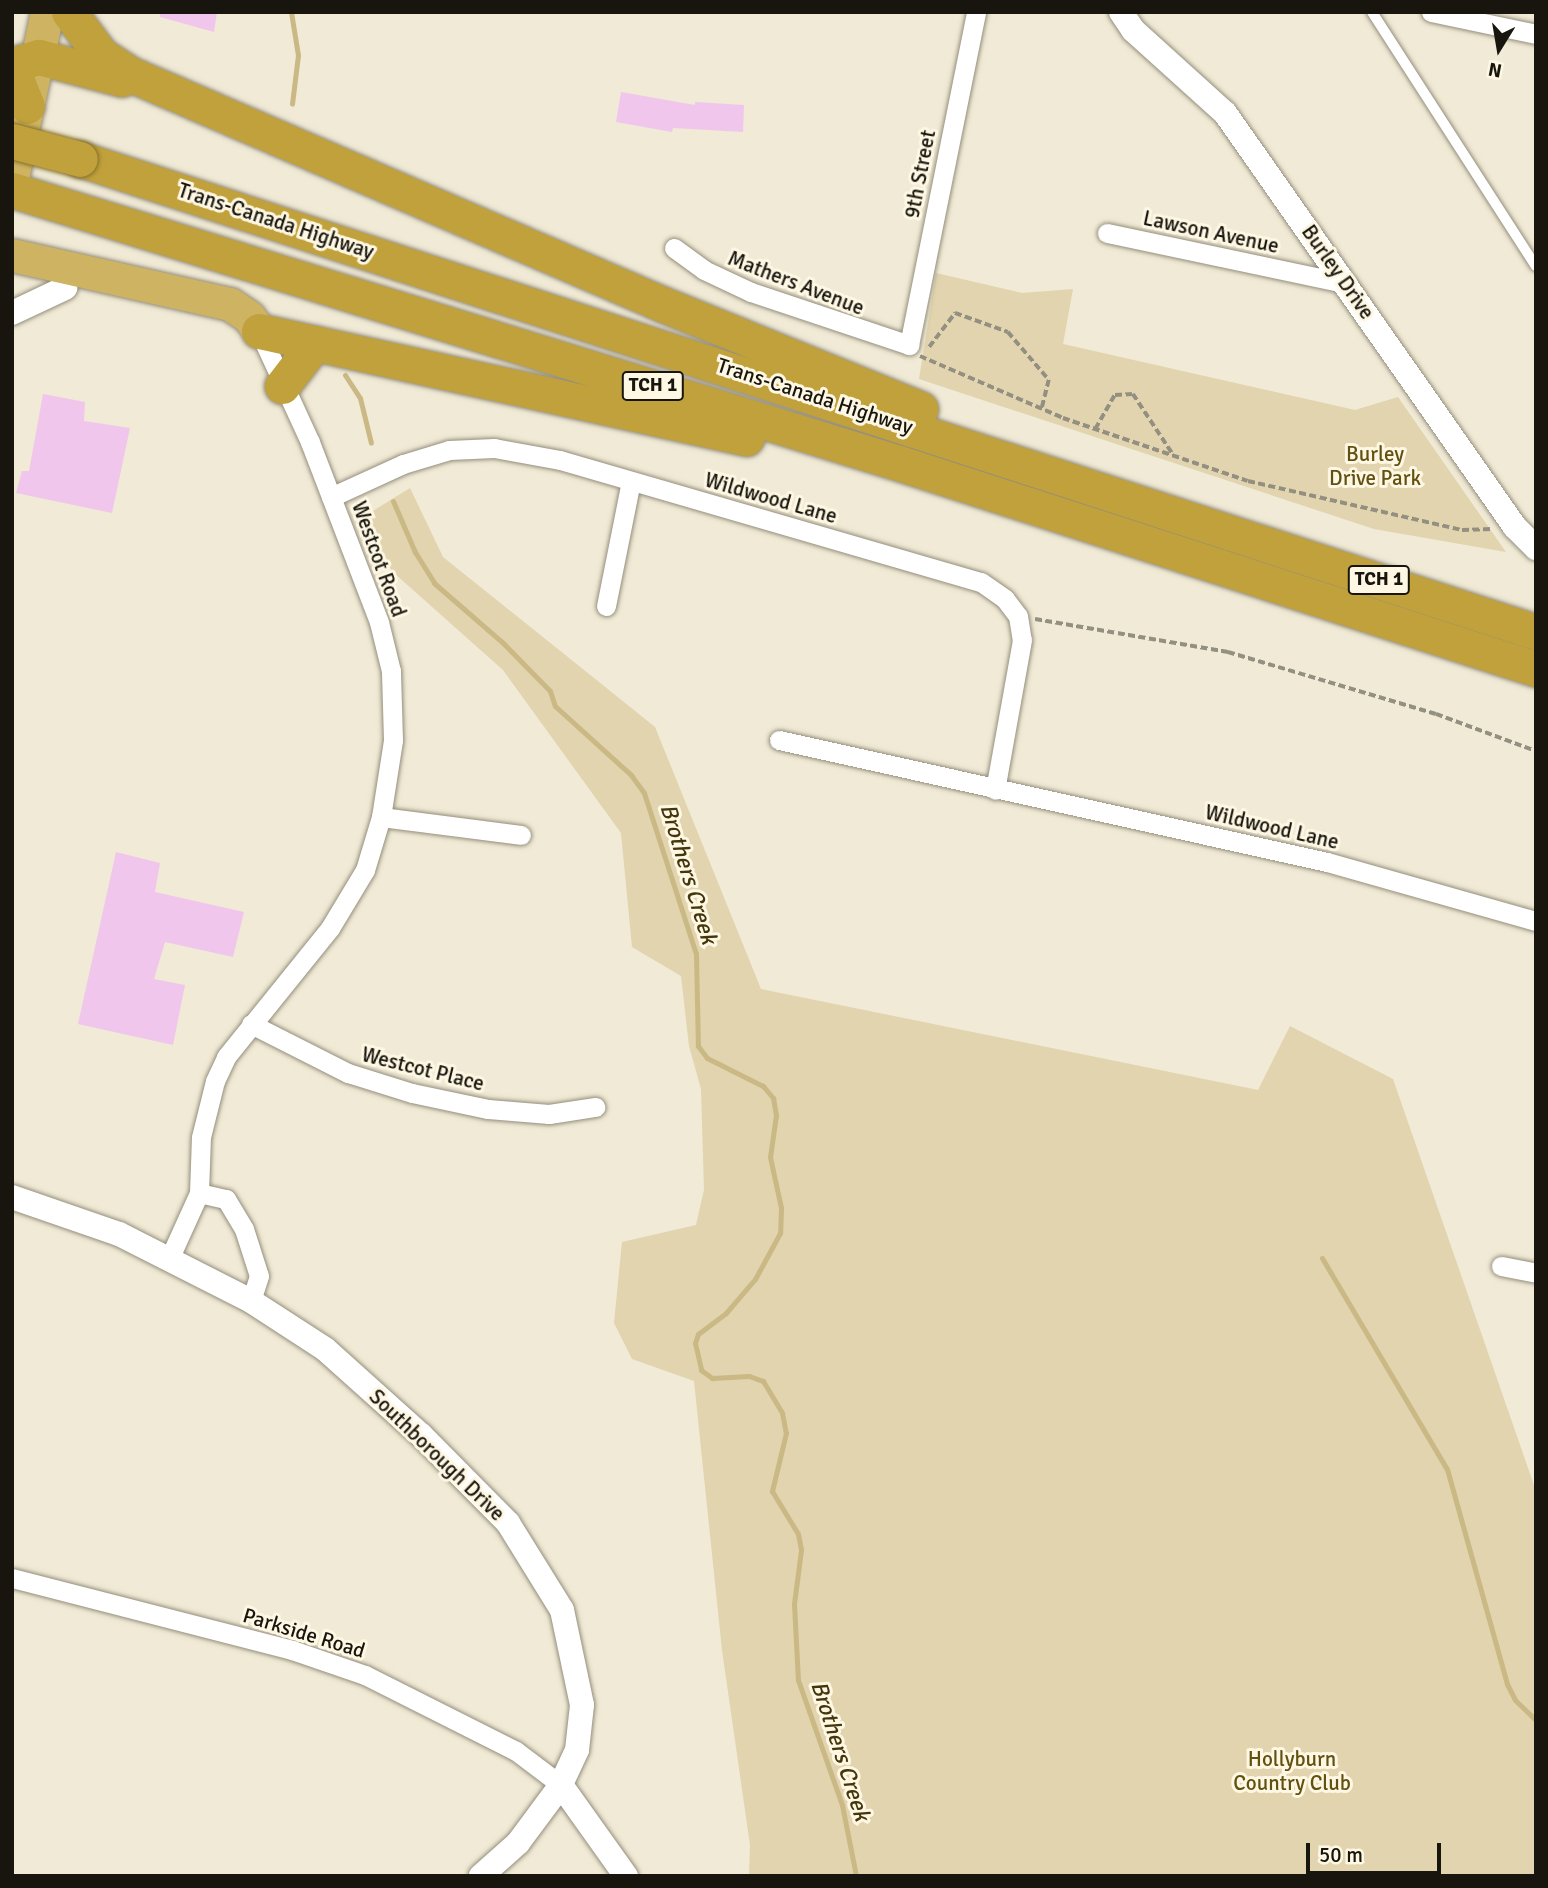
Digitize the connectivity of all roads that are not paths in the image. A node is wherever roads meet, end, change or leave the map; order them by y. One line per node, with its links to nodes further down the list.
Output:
1 (47, 12): 8 (highway)
2 (69, 12): 9 (highway)
3 (976, 12): 24 (street, 9th Street)
4 (1121, 12): 19 (street, Burley Drive)
5 (1372, 12): 17 (lane)
6 (1431, 12): 7 (street)
7 (1536, 34)
8 (21, 64): 9 (highway); 10 (highway)
9 (202, 103): 27 (highway)
10 (27, 106): 12 (highway)
11 (12, 141): 27 (highway, Trans-Canada Highway / TCH 1, bridge)
12 (12, 178)
13 (12, 190): 30 (highway, Trans-Canada Highway / TCH 1)
14 (1107, 233): 19 (street, Lawson Avenue)
15 (674, 248): 24 (street, Mathers Avenue)
16 (12, 255): 22 (highway)
17 (1536, 266)
18 (12, 276): 20 (highway)
19 (1348, 284): 29 (street, Burley Drive)
20 (65, 288): 21 (street); 22 (highway)
21 (12, 313)
22 (259, 331): 23 (highway); 25 (street, Westcot Road)
23 (315, 343): 25 (highway); 30 (highway)
24 (915, 351)
25 (282, 386): 28 (street, Westcot Road)
26 (631, 481): 28 (street, Wildwood Lane); 31 (street); 35 (street, Wildwood Lane)
27 (1107, 492): 32 (highway, Trans-Canada Highway / TCH 1)
28 (331, 497): 36 (street, Westcot Road)
29 (1536, 548)
30 (1231, 573): 33 (highway, Trans-Canada Highway / TCH 1)
31 (606, 606)
32 (1536, 632)
33 (1536, 669)
34 (779, 740): 35 (street, Wildwood Lane)
35 (995, 790): 38 (street, Wildwood Lane)
36 (381, 817): 37 (street); 39 (street, Westcot Road)
37 (521, 835)
38 (1536, 921)
39 (251, 1024): 40 (street, Westcot Place); 41 (street, Westcot Road)
40 (595, 1107)
41 (199, 1193): 43 (street, Westcot Road); 46 (street)
42 (12, 1196): 43 (street, Southborough Drive)
43 (170, 1257): 46 (street, Southborough Drive)
44 (1501, 1266): 45 (street)
45 (1536, 1273)
46 (251, 1301): 48 (street, Southborough Drive)
47 (12, 1578): 48 (street, Parkside Road)
48 (561, 1785): 49 (street, Southborough Drive); 50 (street)
49 (481, 1876)
50 (626, 1876)

